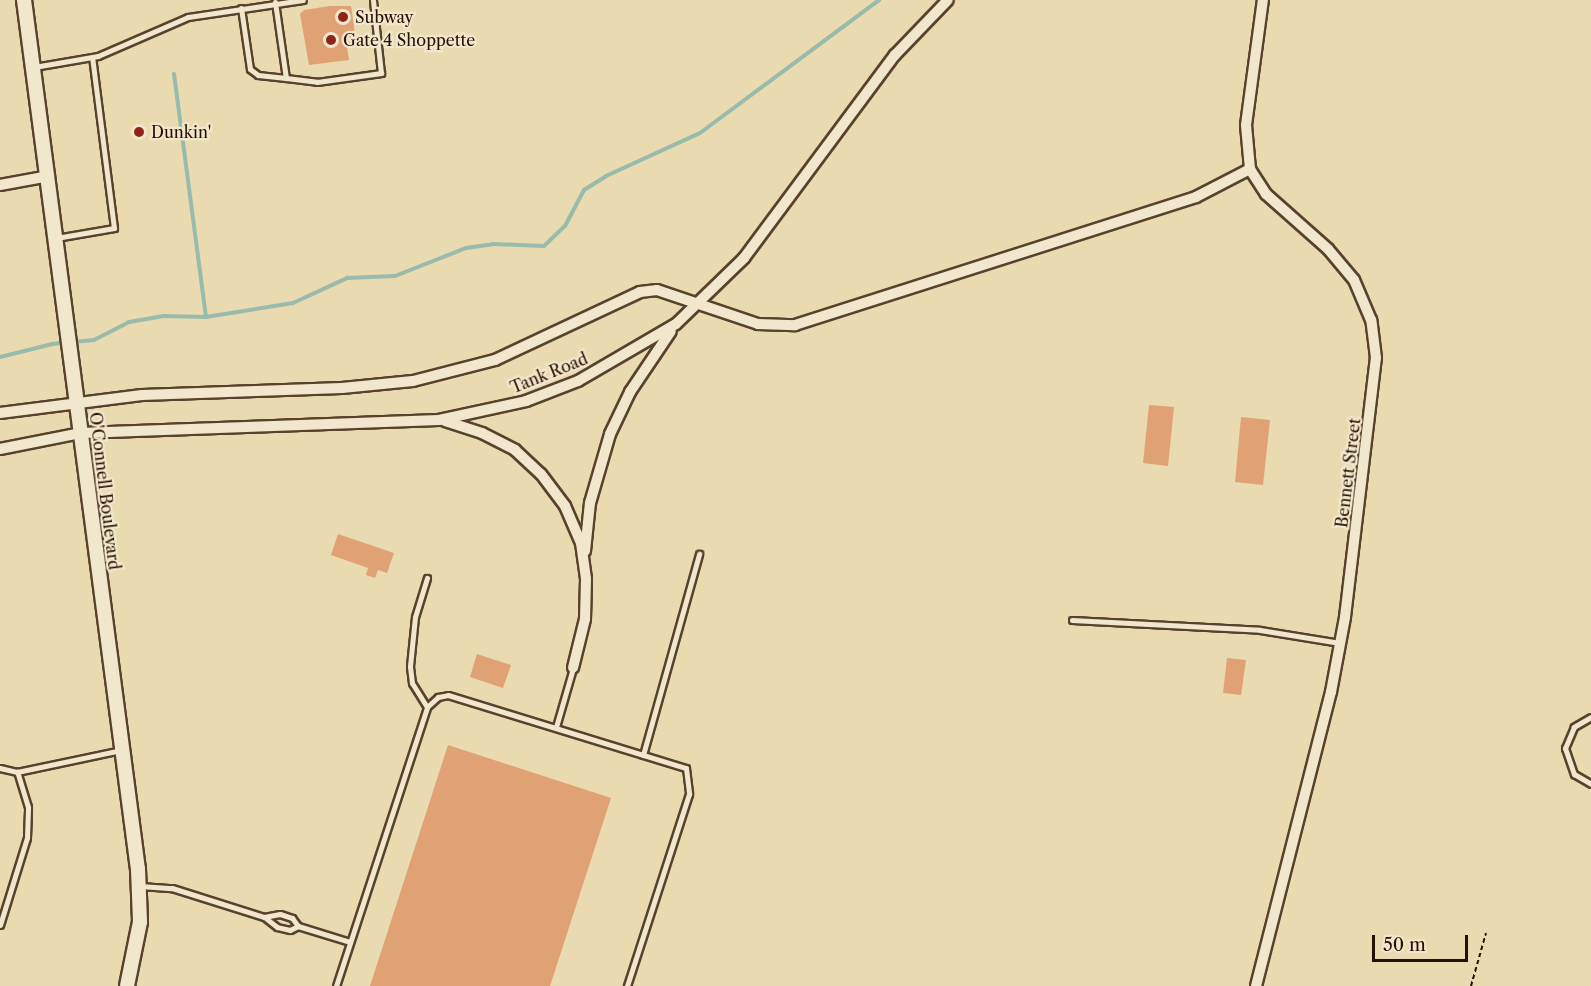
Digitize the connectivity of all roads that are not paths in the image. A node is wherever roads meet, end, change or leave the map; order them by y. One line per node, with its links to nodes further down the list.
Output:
1 (24, 0): 9 (street, O'Connell Boulevard)
2 (303, 0): 6 (lane)
3 (373, 0): 10 (lane)
4 (948, 0): 15 (street, Tank Road)
5 (1263, 0): 11 (street, Bennett Street)
6 (275, 2): 7 (lane); 10 (lane)
7 (241, 8): 8 (lane); 10 (lane)
8 (92, 57): 9 (lane); 14 (lane)
9 (34, 68): 12 (street, O'Connell Boulevard)
10 (286, 78)
11 (1250, 169): 15 (street); 26 (street, Bennett Street)
12 (49, 176): 13 (street); 14 (street, O'Connell Boulevard)
13 (0, 184)
14 (56, 238): 17 (street, O'Connell Boulevard)
15 (699, 302): 16 (street, Tank Road); 17 (street)
16 (676, 324): 19 (street, Tank Road); 23 (street)
17 (77, 400): 18 (street); 20 (street, O'Connell Boulevard)
18 (0, 413)
19 (439, 420): 20 (street, Tank Road); 23 (street)
20 (81, 433): 21 (street, Tank Road); 31 (street, O'Connell Boulevard)
21 (0, 450)
22 (699, 554): 32 (lane)
23 (585, 560): 27 (street)
24 (427, 578): 28 (lane)
25 (1072, 620): 26 (lane)
26 (1340, 643): 44 (street, Bennett Street)
27 (573, 668): 30 (lane)
28 (427, 707): 30 (lane); 40 (lane)
29 (1591, 717): 35 (lane)
30 (556, 727): 32 (lane)
31 (122, 750): 34 (lane); 36 (street, O'Connell Boulevard)
32 (644, 755): 43 (lane)
33 (0, 768): 34 (lane)
34 (16, 772): 38 (lane)
35 (1591, 784)
36 (140, 886): 37 (lane); 41 (street, O'Connell Boulevard)
37 (264, 917): 39 (lane); 39 (lane)
38 (0, 925)
39 (298, 926): 40 (lane)
40 (350, 942): 42 (lane)
41 (127, 986)
42 (336, 986)
43 (627, 986)
44 (1256, 986)

